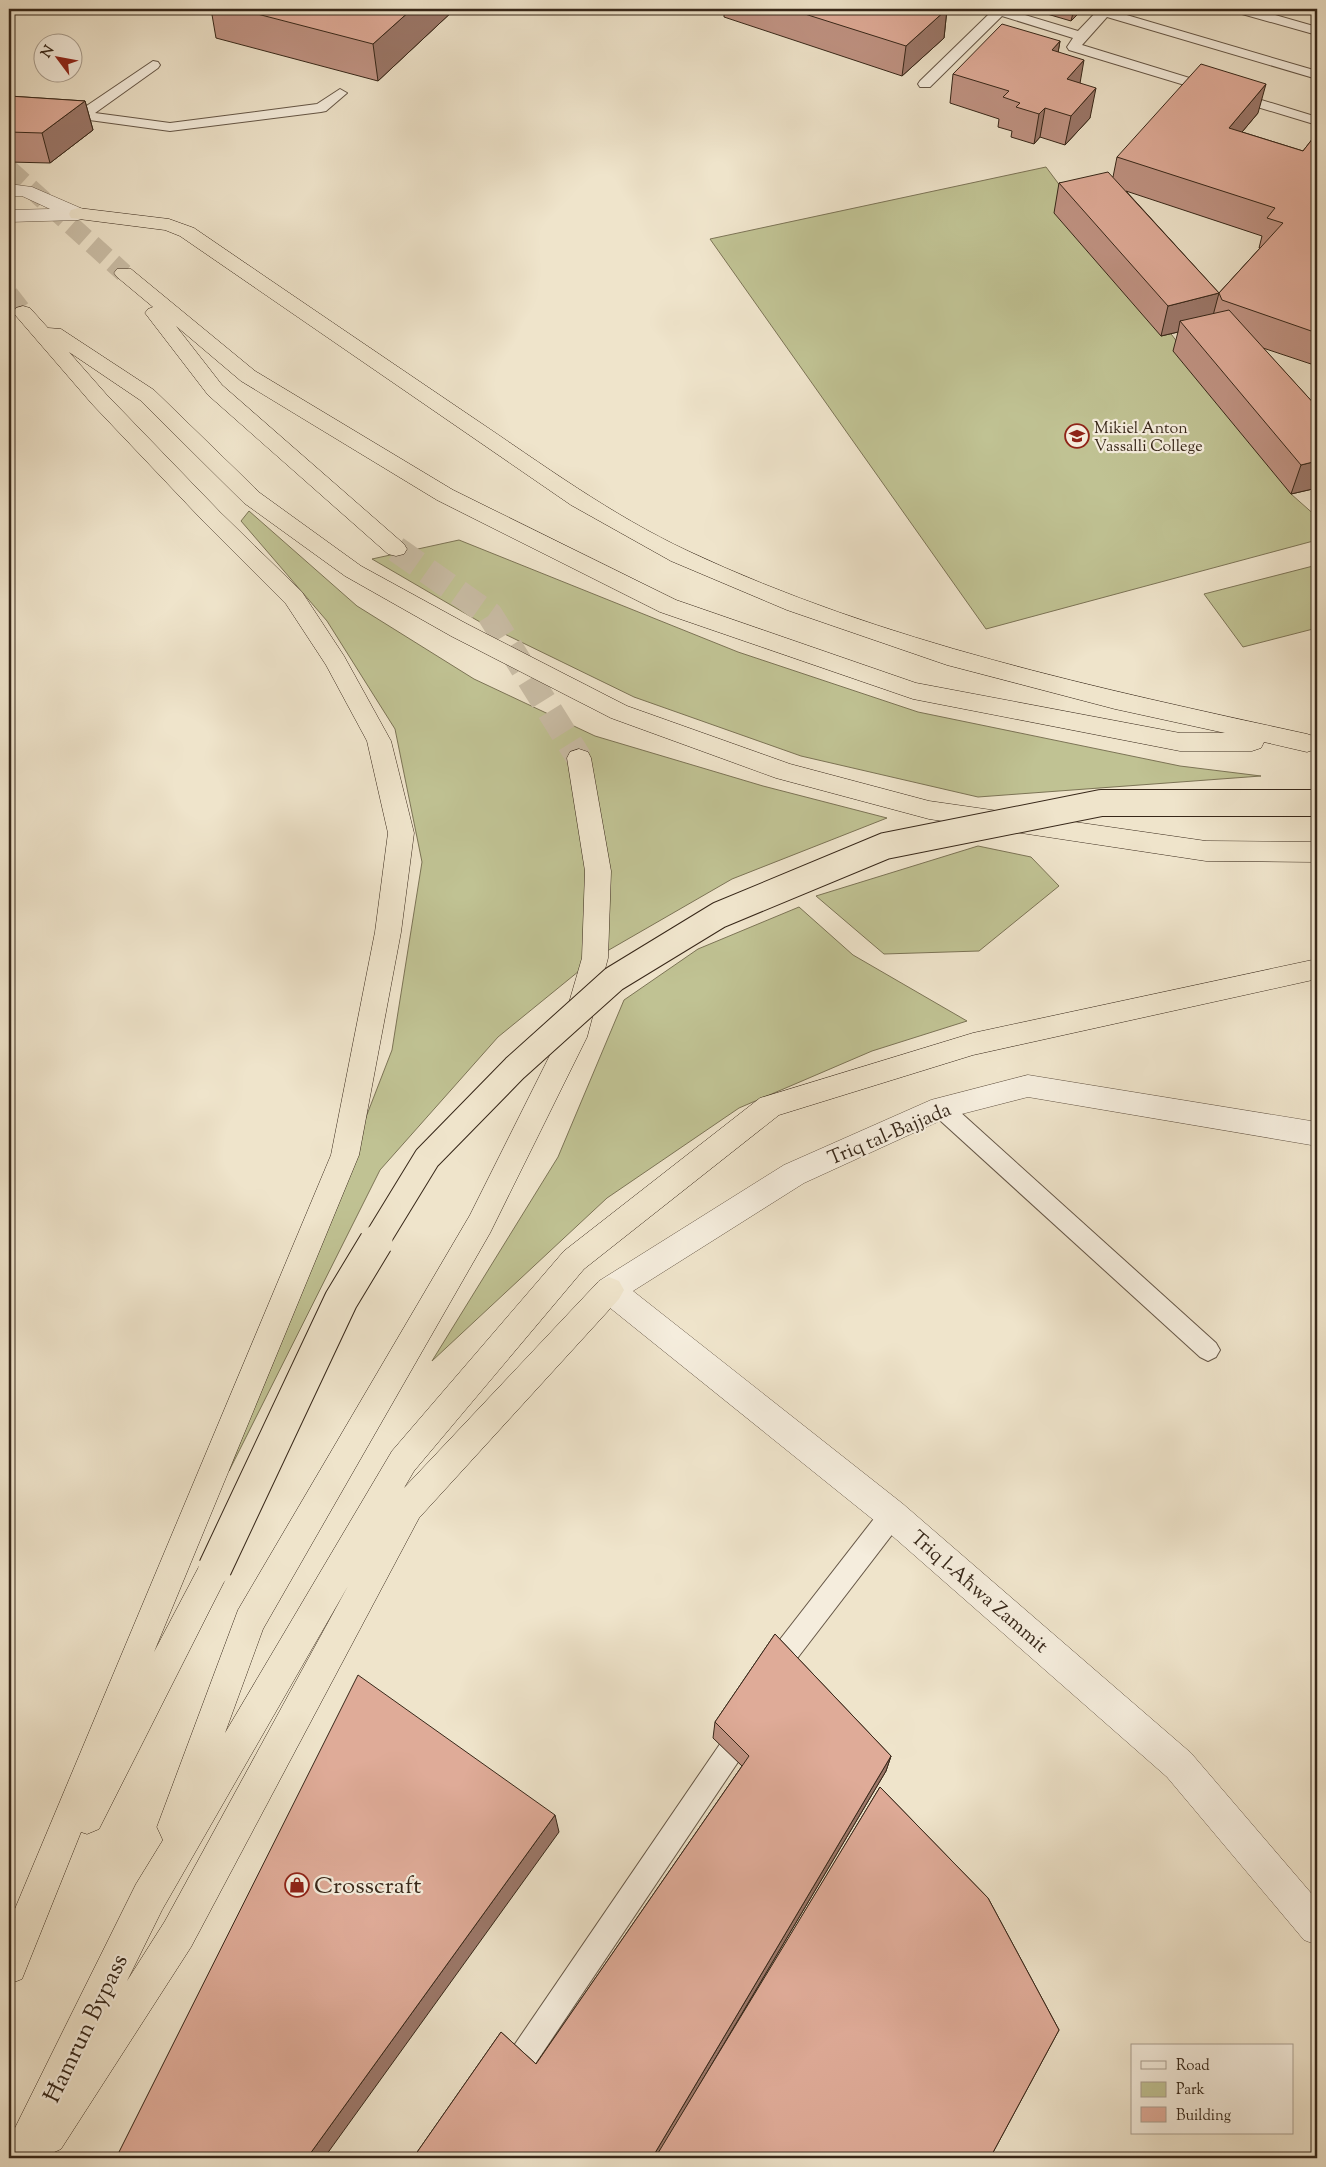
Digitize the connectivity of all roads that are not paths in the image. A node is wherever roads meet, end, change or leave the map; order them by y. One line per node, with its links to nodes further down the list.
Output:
1 (1240, 9): 4 (lane)
2 (995, 10): 5 (lane); 8 (lane)
3 (1106, 11): 5 (lane); 7 (lane)
4 (1317, 31)
5 (1081, 36): 12 (lane)
6 (153, 65): 11 (lane)
7 (1317, 75)
8 (925, 84)
9 (340, 93): 11 (lane)
10 (9, 112): 11 (lane)
11 (82, 115)
12 (1317, 121)
13 (9, 190): 14 (street)
14 (78, 214): 15 (street); 17 (highway)
15 (9, 216)
16 (396, 549): 17 (highway)
17 (1312, 743)
18 (579, 758): 29 (highway)
19 (1317, 803): 32 (highway, bridge)
20 (1317, 852): 31 (highway)
21 (1317, 969): 29 (highway)
22 (941, 1108): 23 (street, Triq tal-Bajjada); 24 (street, Triq tal-Bajjada); 25 (lane)
23 (1317, 1134)
24 (609, 1290): 26 (street, Triq l-Aħwa Zammit); 35 (highway)
25 (1208, 1350)
26 (892, 1515): 27 (lane); 30 (street, Triq l-Aħwa Zammit)
27 (780, 1660)
28 (730, 1753): 33 (lane)
29 (149, 1897): 34 (highway, Ħamrun Bypass)
30 (1317, 1927)
31 (9, 1966)
32 (9, 1970)
33 (522, 2057)
34 (20, 2158)
35 (34, 2158)

